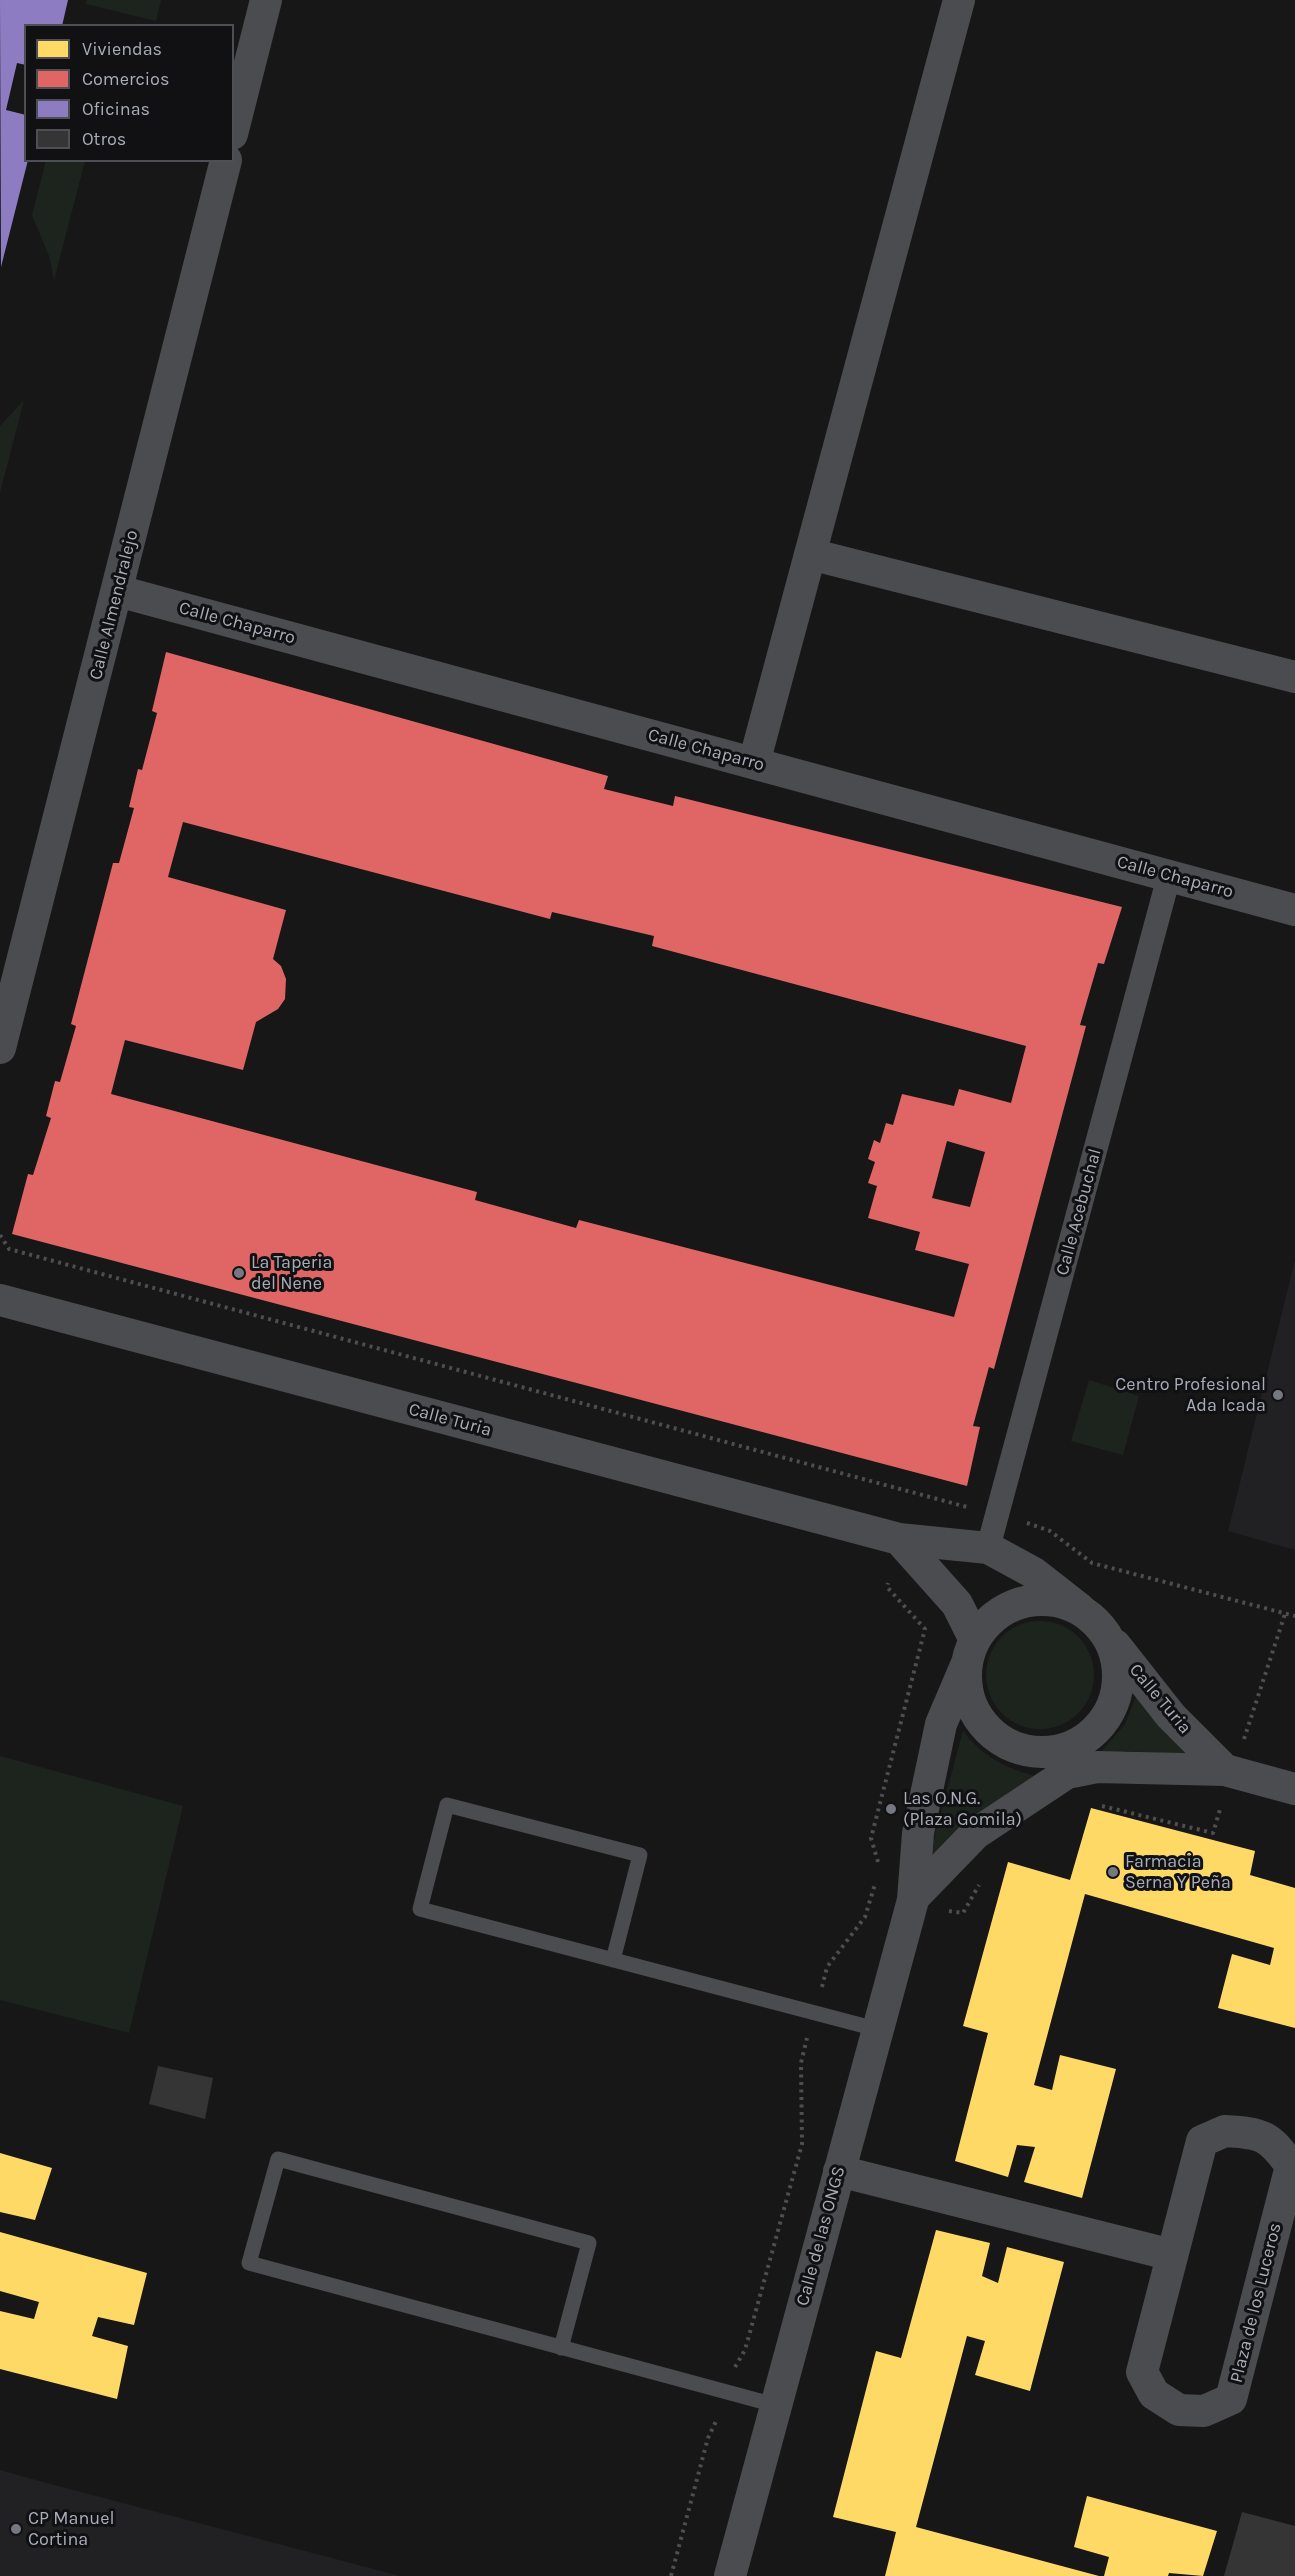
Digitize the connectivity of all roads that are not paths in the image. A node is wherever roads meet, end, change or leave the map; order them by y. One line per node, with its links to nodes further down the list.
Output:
1 (266, 0): 3 (street)
2 (959, 0): 5 (street)
3 (234, 126)
4 (225, 162): 6 (street, Calle Almendralejo)
5 (810, 555): 7 (street); 8 (street)
6 (118, 591): 8 (street, Calle Chaparro); 11 (street, Calle Almendralejo)
7 (1295, 677)
8 (754, 763): 9 (street, Calle Chaparro)
9 (1169, 876): 10 (street, Calle Chaparro); 14 (street, Calle Acebuchal)
10 (1295, 910)
11 (0, 1048)
12 (0, 1300): 13 (street, Calle Turia)
13 (899, 1539): 14 (street, Calle Turia); 16 (street)
14 (988, 1548): 15 (street, Calle Turia)
15 (1089, 1617): 16 (street); 17 (street); 19 (street, Calle Turia)
16 (971, 1652): 18 (street); 22 (street, Calle de las ONGS)
17 (1083, 1741): 18 (street); 20 (street)
18 (1034, 1752): 20 (street)
19 (1225, 1770): 20 (street, Calle Turia); 21 (street, Calle Turia)
20 (1059, 1779): 22 (street, Calle de las ONGS)
21 (1295, 1789)
22 (914, 1897): 24 (street, Calle de las ONGS)
23 (613, 1960): 23 (lane); 24 (lane)
24 (876, 2029): 25 (street, Calle de las ONGS)
25 (838, 2171): 26 (street); 28 (street, Calle de las ONGS)
26 (1172, 2255): 26 (street, Plaza de los Luceros)
27 (561, 2348): 27 (lane); 28 (lane)
28 (775, 2405): 29 (street, Calle de las ONGS)
29 (730, 2576)

